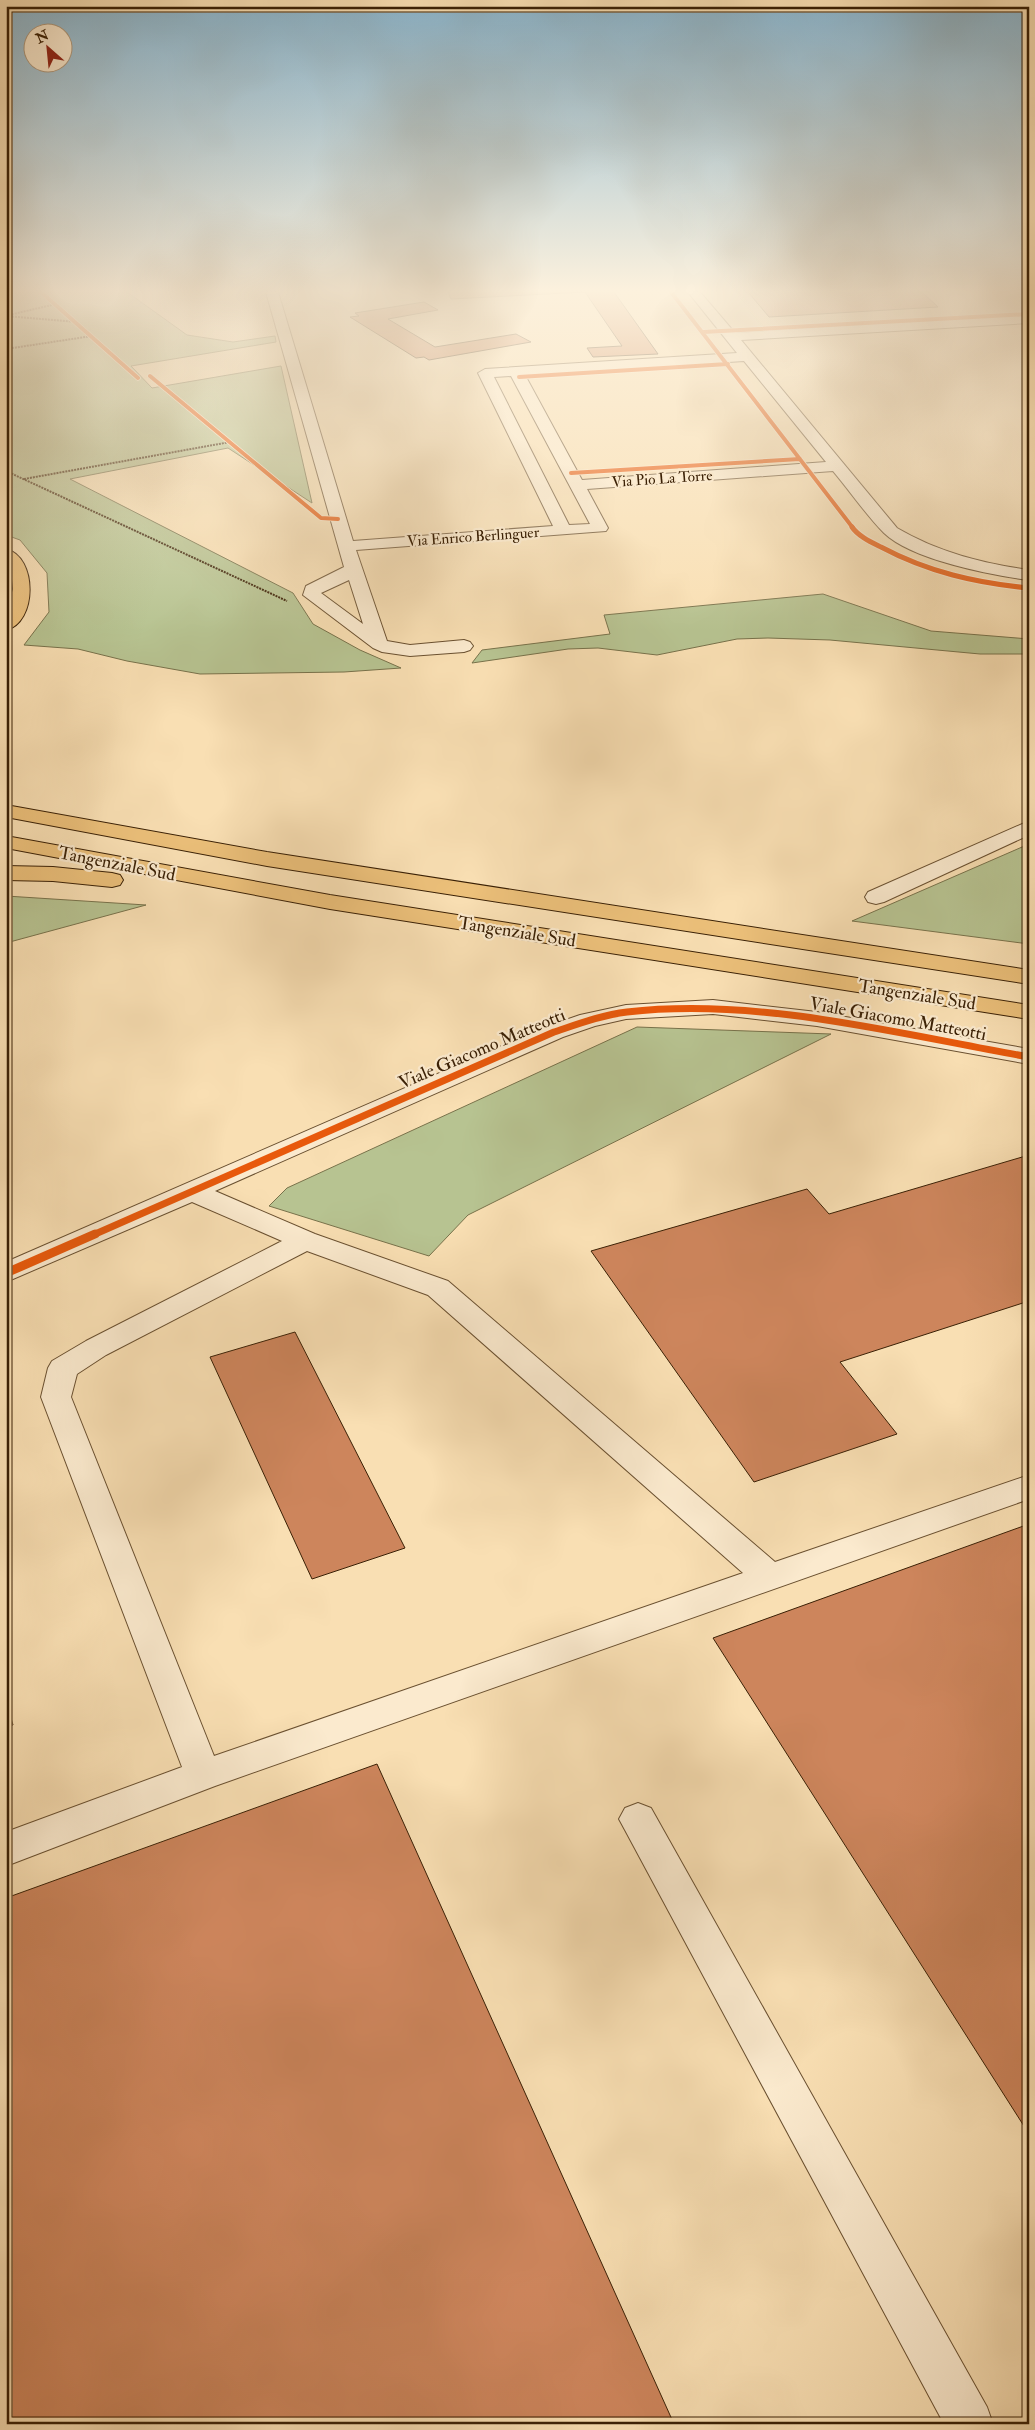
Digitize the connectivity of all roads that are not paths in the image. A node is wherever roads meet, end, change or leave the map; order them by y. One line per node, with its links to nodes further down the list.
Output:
1 (305, 405): 8 (street)
2 (501, 405): 7 (street)
3 (534, 405): 6 (street)
4 (787, 405): 5 (street)
5 (838, 466): 6 (street, Via Pio La Torre); 11 (street)
6 (577, 484): 7 (street, Via Enrico Berlinguer)
7 (562, 530): 8 (street, Via Enrico Berlinguer)
8 (346, 546): 10 (street)
9 (6, 554): 14 (highway)
10 (353, 568): 12 (street); 13 (street)
11 (1029, 575)
12 (366, 605): 13 (street); 15 (street)
13 (333, 610): 15 (street)
14 (6, 625)
15 (379, 644): 16 (street)
16 (464, 646)
17 (6, 811): 23 (highway, Tangenziale Sud)
18 (1029, 827): 21 (street)
19 (6, 842): 22 (highway, Tangenziale Sud)
20 (6, 873): 22 (highway)
21 (876, 897)
22 (482, 927): 24 (highway, Tangenziale Sud)
23 (1029, 977)
24 (1029, 1012)
25 (1029, 1057): 26 (street, Viale Giacomo Matteotti)
26 (191, 1191): 27 (street); 28 (street, Viale Giacomo Matteotti)
27 (305, 1240): 30 (street); 31 (street)
28 (6, 1272)
29 (1029, 1487): 30 (street)
30 (770, 1577): 31 (street)
31 (203, 1774): 33 (street)
32 (638, 1820): 34 (street)
33 (6, 1850)
34 (970, 2424)

